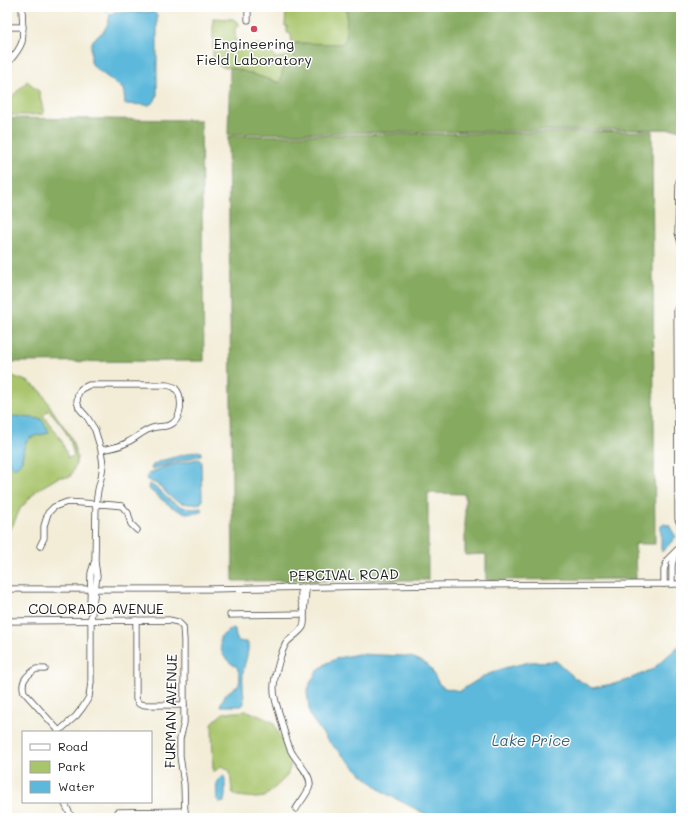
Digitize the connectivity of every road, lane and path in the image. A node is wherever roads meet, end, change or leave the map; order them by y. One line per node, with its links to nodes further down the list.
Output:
1 (22, 7): 5 (street)
2 (248, 7): 3 (street)
3 (248, 20)
4 (7, 27): 5 (street)
5 (23, 27): 6 (street)
6 (7, 64)
7 (681, 177): 8 (street)
8 (680, 198): 9 (street)
9 (681, 243)
10 (681, 300): 11 (street)
11 (679, 386): 14 (street)
12 (101, 450): 12 (street); 13 (street)
13 (96, 504): 15 (street); 16 (street); 23 (street)
14 (681, 526)
15 (137, 530)
16 (40, 546)
17 (681, 546): 18 (street)
18 (676, 550): 19 (street); 20 (street)
19 (664, 584): 20 (street, PERCIVAL ROAD); 22 (street, PERCIVAL ROAD)
20 (672, 584): 21 (street, PERCIVAL ROAD)
21 (681, 584)
22 (303, 587): 23 (street, PERCIVAL ROAD); 25 (street)
23 (93, 588): 24 (street, PERCIVAL ROAD); 27 (street)
24 (7, 589)
25 (304, 614): 26 (street); 36 (street)
26 (230, 615)
27 (91, 620): 28 (street, COLORADO AVENUE); 29 (street, COLORADO AVENUE); 34 (street)
28 (136, 620): 30 (street, COLORADO AVENUE); 32 (street)
29 (7, 621)
30 (183, 627): 32 (street, FURMAN AVENUE)
31 (45, 669): 33 (street)
32 (184, 705): 37 (street, FURMAN AVENUE)
33 (57, 731)
34 (59, 731)
35 (64, 803): 39 (street)
36 (296, 809)
37 (185, 811): 38 (street); 40 (street, FURMAN AVENUE)
38 (118, 812)
39 (72, 818)
40 (185, 818)

